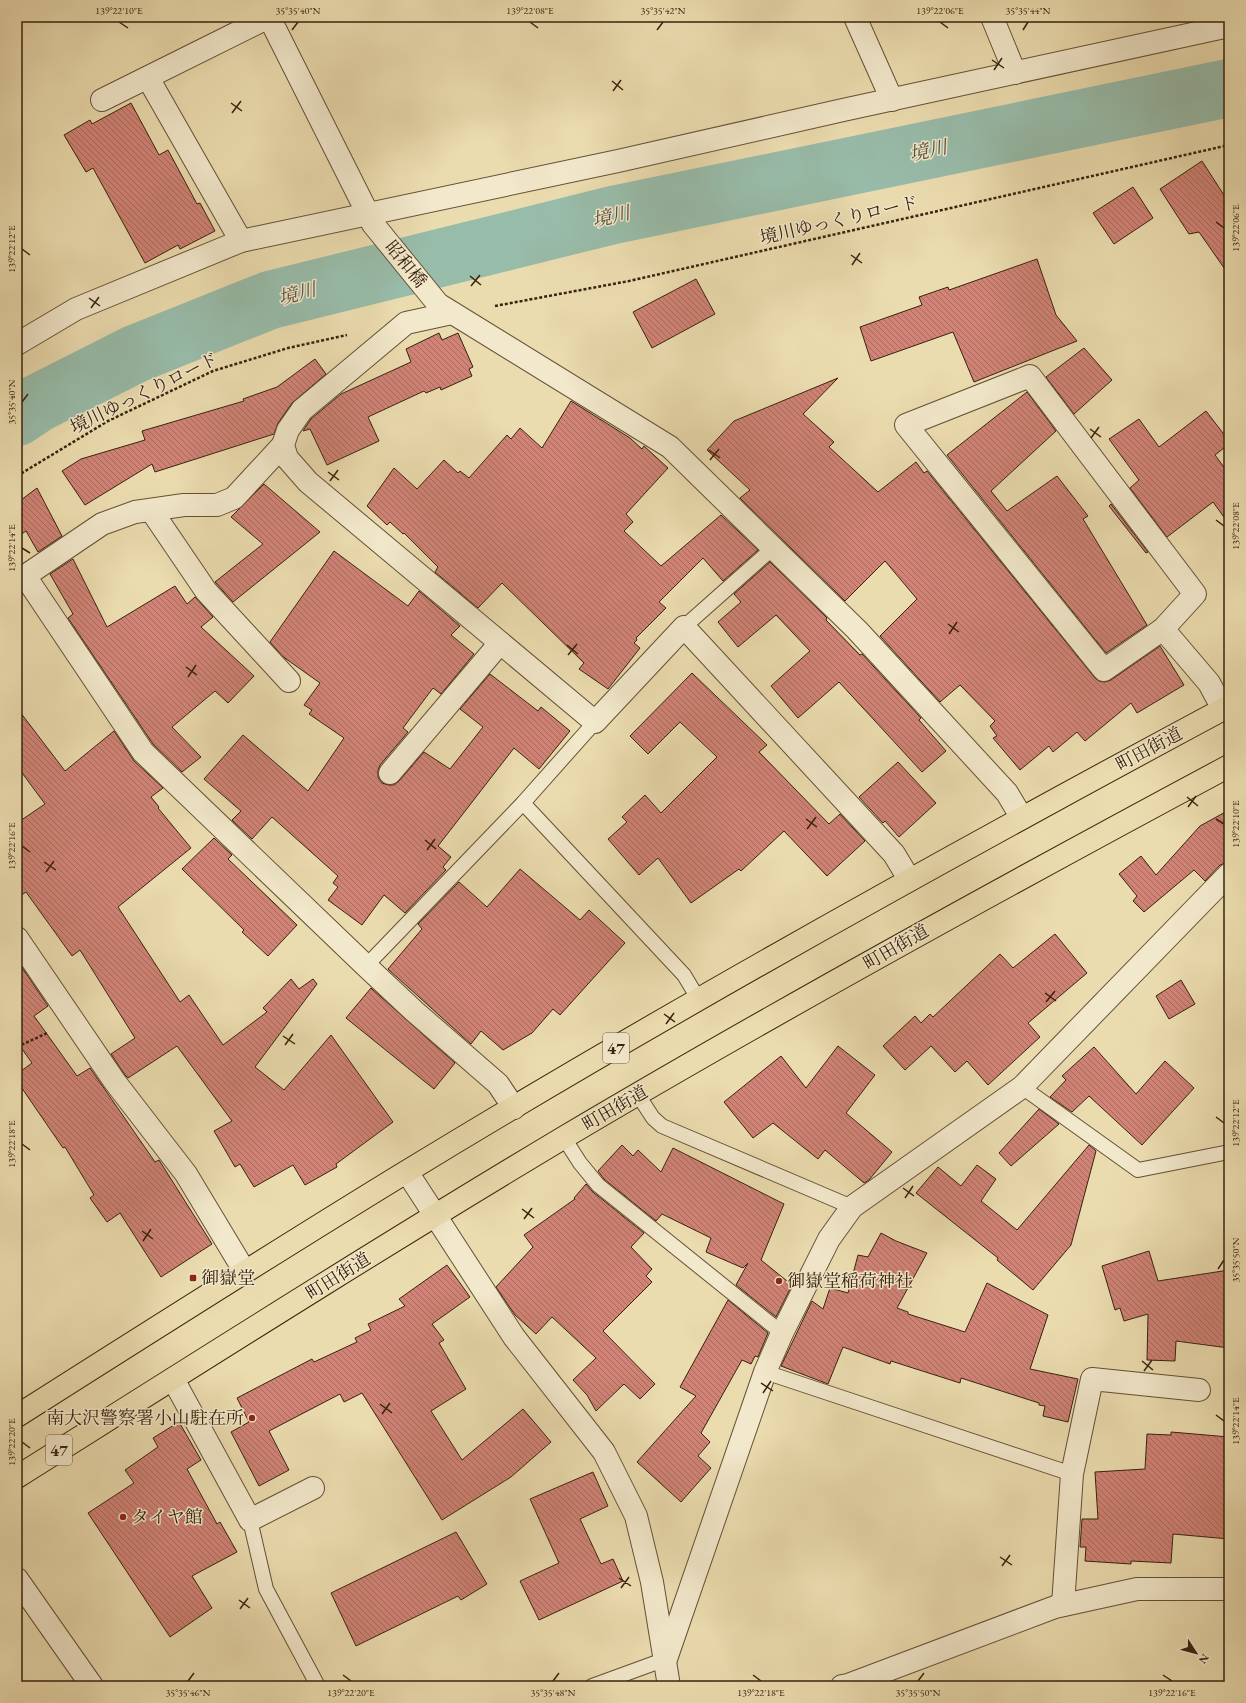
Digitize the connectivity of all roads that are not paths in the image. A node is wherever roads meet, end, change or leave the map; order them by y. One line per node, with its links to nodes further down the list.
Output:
1 (269, 17): 6 (street); 9 (street, 昭和橋)
2 (856, 17): 8 (street)
3 (992, 17): 5 (street)
4 (1229, 26): 5 (street)
5 (1015, 73): 8 (street)
6 (148, 78): 7 (street); 10 (street)
7 (102, 100)
8 (892, 100): 9 (street)
9 (370, 219): 10 (street); 11 (street, 昭和橋)
10 (242, 241): 12 (street)
11 (445, 309): 13 (street); 15 (street, 昭和橋)
12 (17, 344)
13 (284, 445): 14 (street); 18 (street)
14 (151, 510): 19 (street); 29 (street)
15 (773, 548): 16 (lane); 25 (street, 昭和橋)
16 (684, 627): 21 (street); 27 (street)
17 (1164, 629): 17 (street); 20 (street)
18 (500, 643): 21 (street); 23 (street)
19 (289, 681)
20 (1226, 708): 25 (main road, 町田街道 / 47)
21 (595, 722): 24 (lane)
22 (1229, 766): 32 (main road, 町田街道 / 47)
23 (390, 773)
24 (523, 803): 29 (lane); 30 (lane)
25 (1022, 818): 27 (main road, 町田街道 / 47)
26 (1229, 874): 31 (street)
27 (909, 880): 30 (main road, 町田街道 / 47)
28 (17, 938): 39 (street)
29 (366, 966): 33 (street)
30 (699, 1000): 33 (main road, 町田街道 / 47)
31 (1022, 1087): 35 (lane); 37 (street)
32 (638, 1095): 34 (main road, 町田街道 / 47); 37 (lane)
33 (514, 1108): 36 (main road, 町田街道 / 47)
34 (564, 1138): 38 (main road, 町田街道 / 47); 40 (lane)
35 (1229, 1152)
36 (407, 1172): 38 (street); 39 (main road, 町田街道 / 47)
37 (852, 1207): 40 (street)
38 (435, 1216): 42 (main road, 町田街道 / 47); 52 (street)
39 (245, 1272): 44 (main road, 町田街道 / 47)
40 (782, 1333): 41 (street)
41 (765, 1372): 45 (lane); 52 (street)
42 (173, 1379): 46 (main road, 町田街道 / 47); 48 (street)
43 (1198, 1390): 45 (street)
44 (17, 1416)
45 (1072, 1474): 51 (street)
46 (17, 1477)
47 (313, 1488): 48 (street)
48 (250, 1520): 54 (lane)
49 (17, 1579): 53 (street)
50 (1229, 1589): 51 (street)
51 (1064, 1605): 57 (street)
52 (666, 1659): 55 (lane); 56 (street)
53 (92, 1686)
54 (318, 1686)
55 (592, 1686)
56 (669, 1686)
57 (842, 1686)

